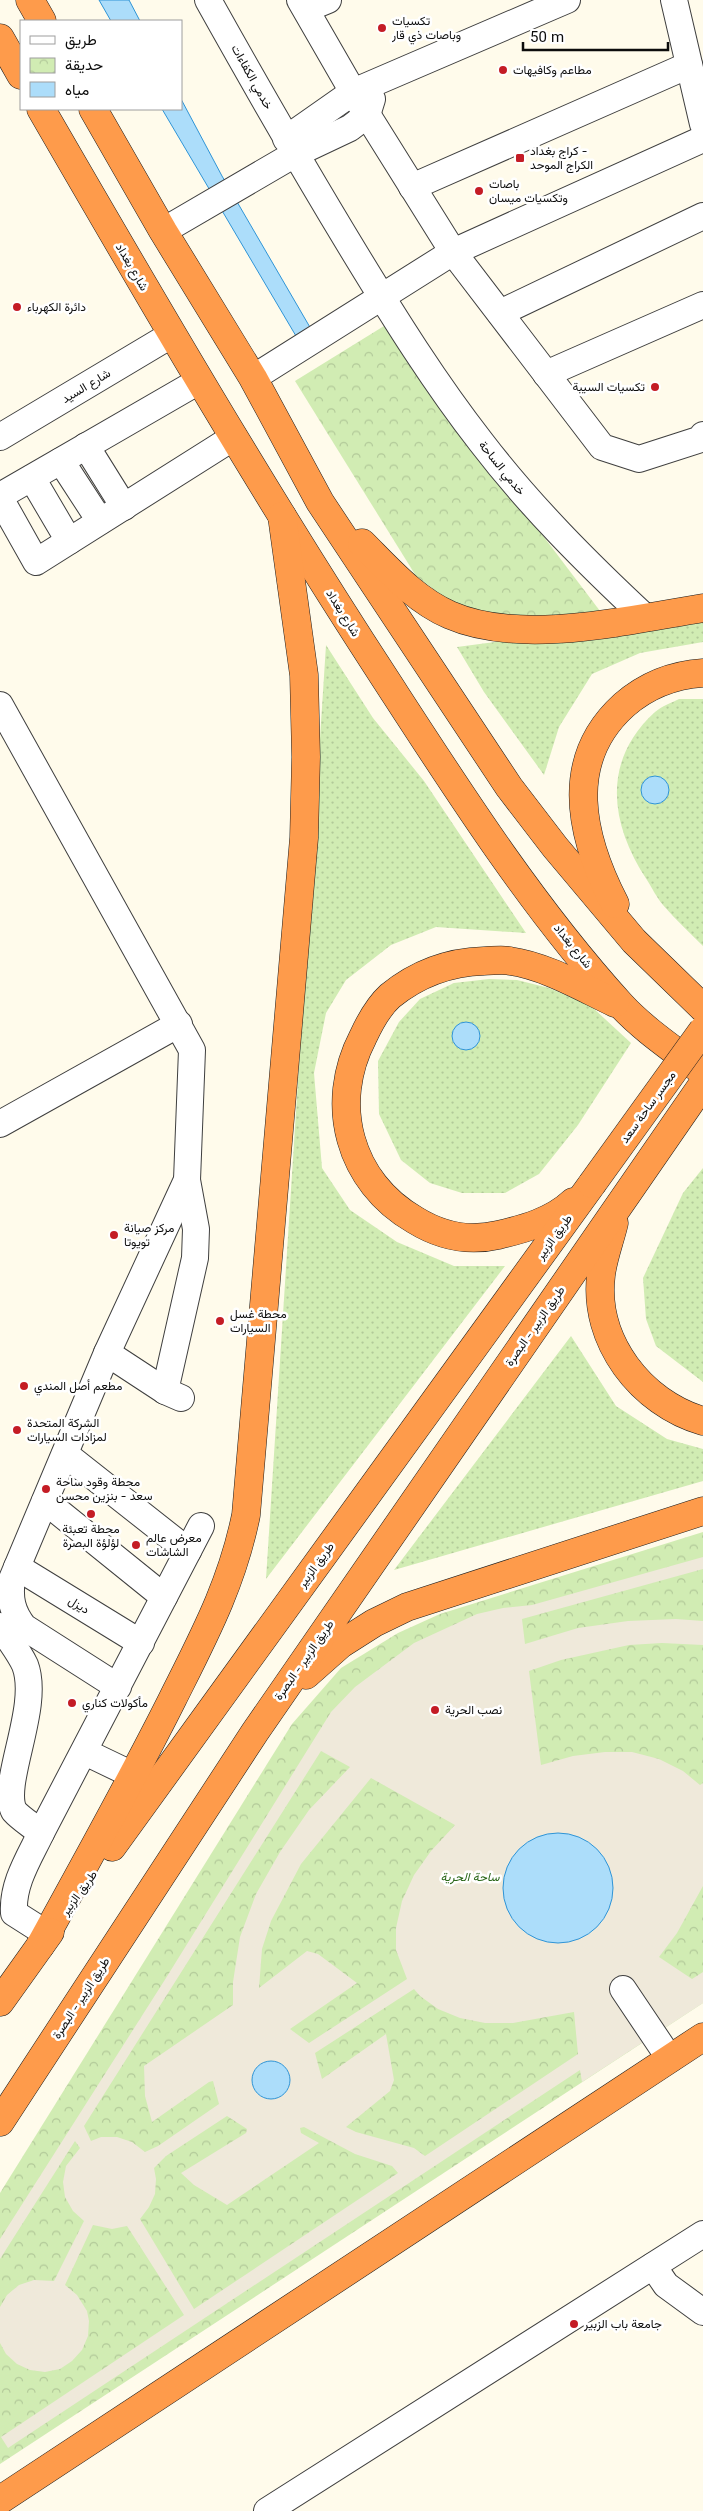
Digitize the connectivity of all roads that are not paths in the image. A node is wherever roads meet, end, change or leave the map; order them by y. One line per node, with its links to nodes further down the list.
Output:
1 (30, 0): 6 (highway)
2 (208, 0): 17 (street, خدمي الكفاءات)
3 (568, 0): 10 (street)
4 (674, 0): 8 (street)
5 (311, 3): 11 (street)
6 (41, 20)
7 (0, 38): 9 (highway)
8 (689, 65): 15 (street); 18 (street)
9 (20, 73)
10 (378, 81): 11 (street); 14 (street)
11 (353, 92): 14 (street); 17 (street)
12 (42, 110): 25 (highway, شارع بغداد)
13 (94, 110): 20 (highway)
14 (367, 115): 17 (street); 18 (street)
15 (703, 124)
16 (703, 139): 21 (street)
17 (291, 147): 20 (street); 22 (street, خدمي الكفاءات)
18 (412, 187): 21 (street)
19 (703, 216): 24 (street)
20 (163, 231): 27 (highway)
21 (453, 252): 22 (street); 24 (street)
22 (382, 298): 27 (street); 42 (street, خدمي الساحة)
23 (703, 305): 26 (street)
24 (500, 313): 26 (street)
25 (171, 335): 28 (highway, شارع بغداد); 30 (street, شارع السيد)
26 (546, 374): 29 (street)
27 (253, 378): 36 (highway)
28 (200, 381): 31 (highway, شارع بغداد); 32 (street)
29 (703, 435)
30 (0, 437)
31 (234, 437): 37 (street); 38 (highway, شارع بغداد)
32 (86, 446): 33 (street); 37 (street)
33 (61, 461): 34 (street); 39 (street)
34 (32, 478): 35 (street); 40 (street)
35 (0, 497): 40 (street)
36 (320, 502): 42 (highway); 45 (highway)
37 (124, 506): 39 (street)
38 (282, 516): 46 (highway, شارع بغداد); 70 (highway)
39 (100, 521): 40 (street)
40 (69, 541)
41 (703, 608): 42 (highway)
42 (646, 618)
43 (703, 673): 45 (highway)
44 (0, 705): 48 (street)
45 (634, 940): 47 (highway)
46 (622, 1007): 50 (highway, شارع بغداد); 54 (highway)
47 (703, 1008)
48 (179, 1024): 52 (street); 53 (street)
49 (703, 1030): 54 (highway, مجسر ساحة سعد, bridge)
50 (703, 1072)
51 (703, 1084): 55 (highway)
52 (0, 1124)
53 (187, 1180): 56 (street); 56 (street)
54 (592, 1184): 72 (highway, طريق الزبير)
55 (619, 1204): 57 (highway); 68 (highway, طريق الزبير - البصرة)
56 (107, 1353): 58 (street)
57 (703, 1421)
58 (65, 1454): 59 (street); 62 (street)
59 (45, 1501): 63 (street); 64 (street)
60 (703, 1511): 68 (highway)
61 (201, 1526): 62 (street)
62 (188, 1551): 64 (street)
63 (17, 1567): 66 (street, ديزل); 67 (street)
64 (164, 1597): 66 (street)
65 (0, 1626): 71 (street)
66 (141, 1643): 67 (street)
67 (118, 1688): 69 (street)
68 (255, 1732): 77 (highway, طريق الزبير - البصرة)
69 (85, 1752): 70 (street); 71 (street)
70 (134, 1776): 72 (highway)
71 (41, 1833): 72 (street)
72 (44, 1940): 74 (highway)
73 (623, 1989): 76 (street)
74 (0, 2002)
75 (703, 2037): 76 (highway)
76 (670, 2059): 81 (highway)
77 (0, 2122)
78 (703, 2234): 79 (street)
79 (653, 2266): 80 (street); 82 (street)
80 (703, 2312)
81 (0, 2500)
82 (268, 2511)

